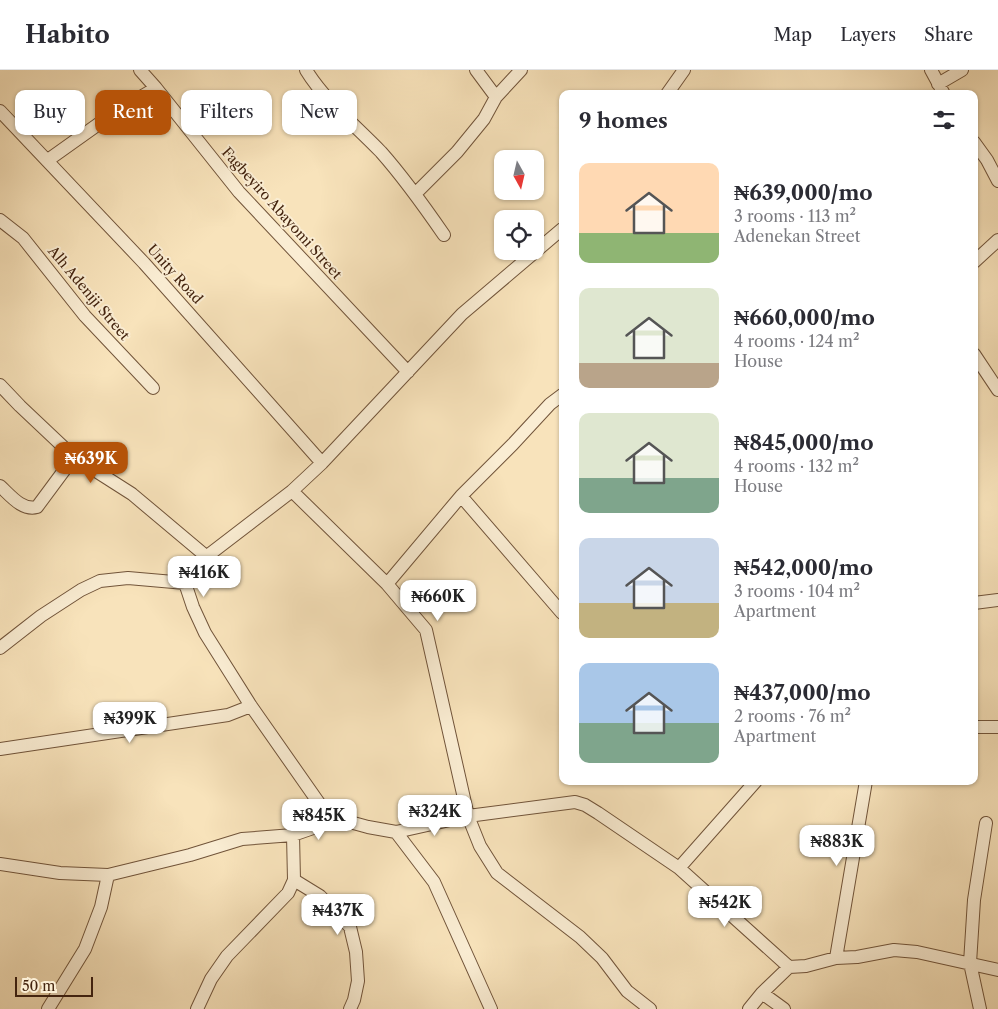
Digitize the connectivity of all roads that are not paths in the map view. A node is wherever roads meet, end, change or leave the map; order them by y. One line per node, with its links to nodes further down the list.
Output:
1 (140, 70): 8 (street, Fagbeyiro Abayomi Street)
2 (306, 70): 16 (street)
3 (476, 70): 11 (street)
4 (521, 70): 11 (street)
5 (684, 70): 10 (street)
6 (930, 70): 9 (street)
7 (962, 70): 9 (street)
8 (156, 88): 14 (street); 23 (street, Fagbeyiro Abayomi Street)
9 (941, 89)
10 (670, 90)
11 (496, 97): 16 (street)
12 (0, 111): 14 (street, Unity Road)
13 (978, 148): 15 (street)
14 (48, 160): 29 (street, Unity Road)
15 (998, 181)
16 (415, 194): 19 (street)
17 (0, 220): 25 (street, Alh Adeniji Street)
18 (559, 232): 23 (street)
19 (444, 234)
20 (998, 240): 21 (street)
21 (978, 258)
22 (978, 360): 26 (street)
23 (408, 372): 29 (street)
24 (0, 385): 28 (street)
25 (152, 388)
26 (998, 390)
27 (559, 397): 32 (street)
28 (74, 458): 30 (street); 33 (street)
29 (322, 463): 31 (street)
30 (0, 486)
31 (292, 491): 33 (street); 35 (street)
32 (461, 496): 35 (street); 38 (street)
33 (207, 557): 34 (street)
34 (185, 583): 39 (street); 40 (street)
35 (387, 584): 47 (street)
36 (998, 600): 37 (street)
37 (978, 602)
38 (559, 610)
39 (0, 648)
40 (251, 706): 43 (street); 46 (street)
41 (978, 727): 42 (street)
42 (998, 727)
43 (0, 749)
44 (752, 785): 52 (street)
45 (865, 785): 55 (street)
46 (328, 816): 49 (street); 50 (street)
47 (468, 816): 49 (street); 52 (street); 64 (street)
48 (986, 823): 56 (street)
49 (396, 832): 63 (street)
50 (293, 835): 53 (street); 54 (street)
51 (0, 864): 53 (street)
52 (679, 868): 57 (street)
53 (108, 875): 60 (street)
54 (294, 880): 61 (street); 62 (street)
55 (836, 958): 56 (street); 57 (street)
56 (970, 963): 58 (street); 67 (street)
57 (789, 967): 59 (street)
58 (998, 970)
59 (762, 993): 65 (street); 66 (street)
60 (48, 1009)
61 (197, 1009)
62 (350, 1009)
63 (491, 1009)
64 (650, 1009)
65 (749, 1009)
66 (784, 1009)
67 (980, 1009)

